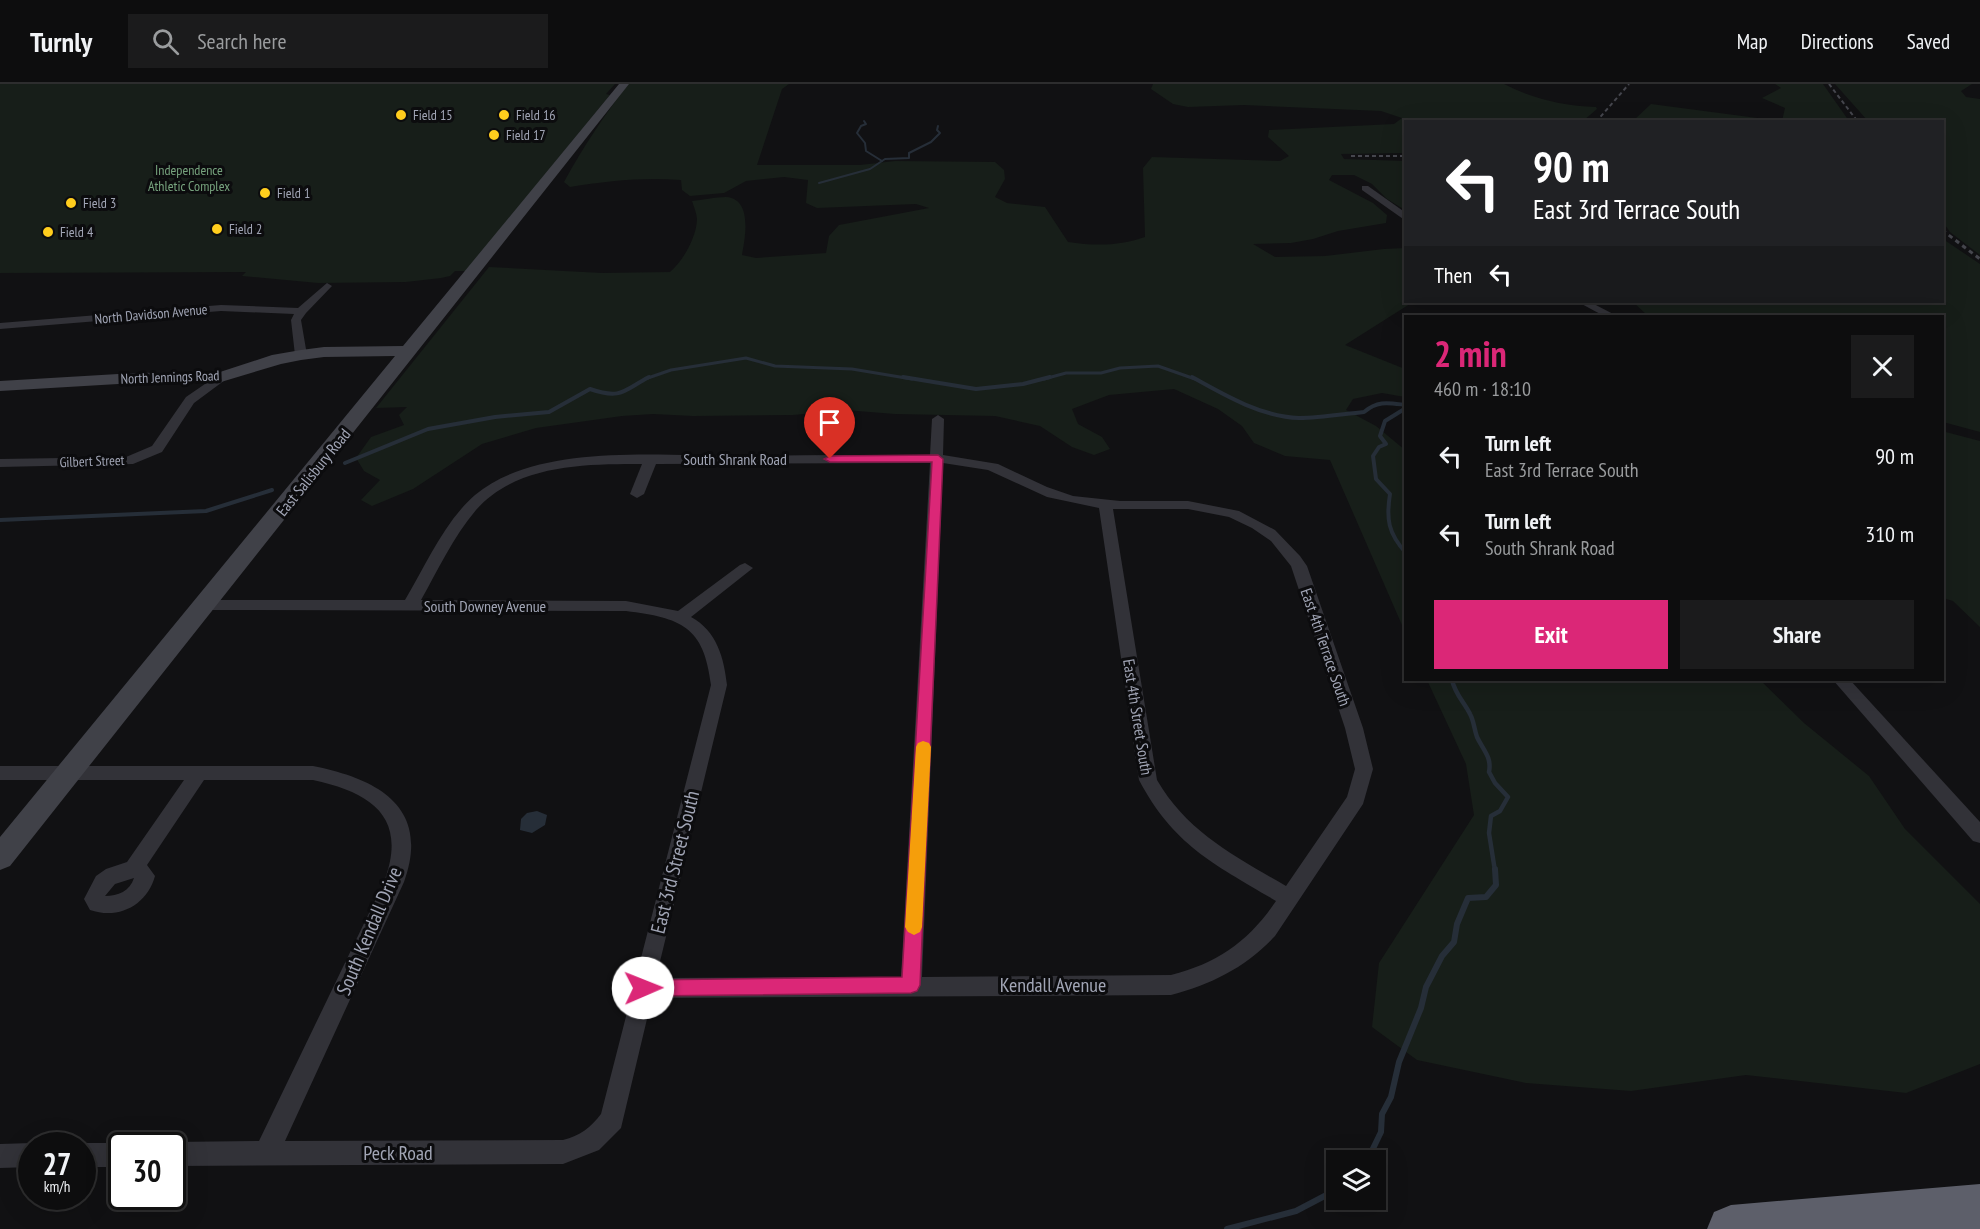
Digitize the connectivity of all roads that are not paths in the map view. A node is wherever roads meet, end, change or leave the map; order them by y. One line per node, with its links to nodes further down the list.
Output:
1 (624, 84): 9 (street, East Salisbury Road)
2 (1365, 188): 3 (street)
3 (1404, 217)
4 (327, 286): 6 (street)
5 (1585, 303): 7 (street)
6 (302, 311): 8 (street, North Davidson Avenue); 10 (street)
7 (1610, 315)
8 (0, 326)
9 (410, 351): 10 (street, North Jennings Road); 21 (street, East Salisbury Road)
10 (301, 355): 11 (street, North Jennings Road)
11 (220, 377): 12 (street, North Jennings Road); 16 (street, Gilbert Street)
12 (0, 386)
13 (938, 419): 15 (street)
14 (651, 459): 15 (street, South Shrank Road); 17 (street); 22 (street, South Shrank Road)
15 (938, 459): 18 (street, South Shrank Road); 33 (street)
16 (0, 463)
17 (637, 494)
18 (1105, 503): 19 (street, South Shrank Road); 32 (street, East 4th Street South)
19 (1263, 529): 28 (street, East 4th Terrace South)
20 (745, 568): 23 (street)
21 (206, 605): 22 (street, South Downey Avenue); 26 (street, East Salisbury Road)
22 (411, 606): 23 (street, South Downey Avenue)
23 (680, 618): 34 (street, East 3rd Street South)
24 (1842, 681): 29 (street)
25 (0, 773): 26 (street, South Kendall Drive)
26 (69, 773): 27 (street, South Kendall Drive); 30 (street, East Salisbury Road)
27 (199, 773): 31 (street); 37 (street, South Kendall Drive)
28 (1362, 778): 32 (street, Kendall Avenue)
29 (1980, 835)
30 (0, 858)
31 (133, 869)
32 (1289, 898): 33 (street, Kendall Avenue)
33 (911, 985): 34 (street, Kendall Avenue)
34 (643, 988): 35 (street, East 3rd Street South)
35 (612, 1120): 37 (street, Peck Road)
36 (186, 1154): 37 (street, Peck Road)
37 (266, 1154)
38 (18, 1155): 39 (street)
39 (0, 1156)
40 (1980, 1208): 41 (highway)
41 (1731, 1229)

